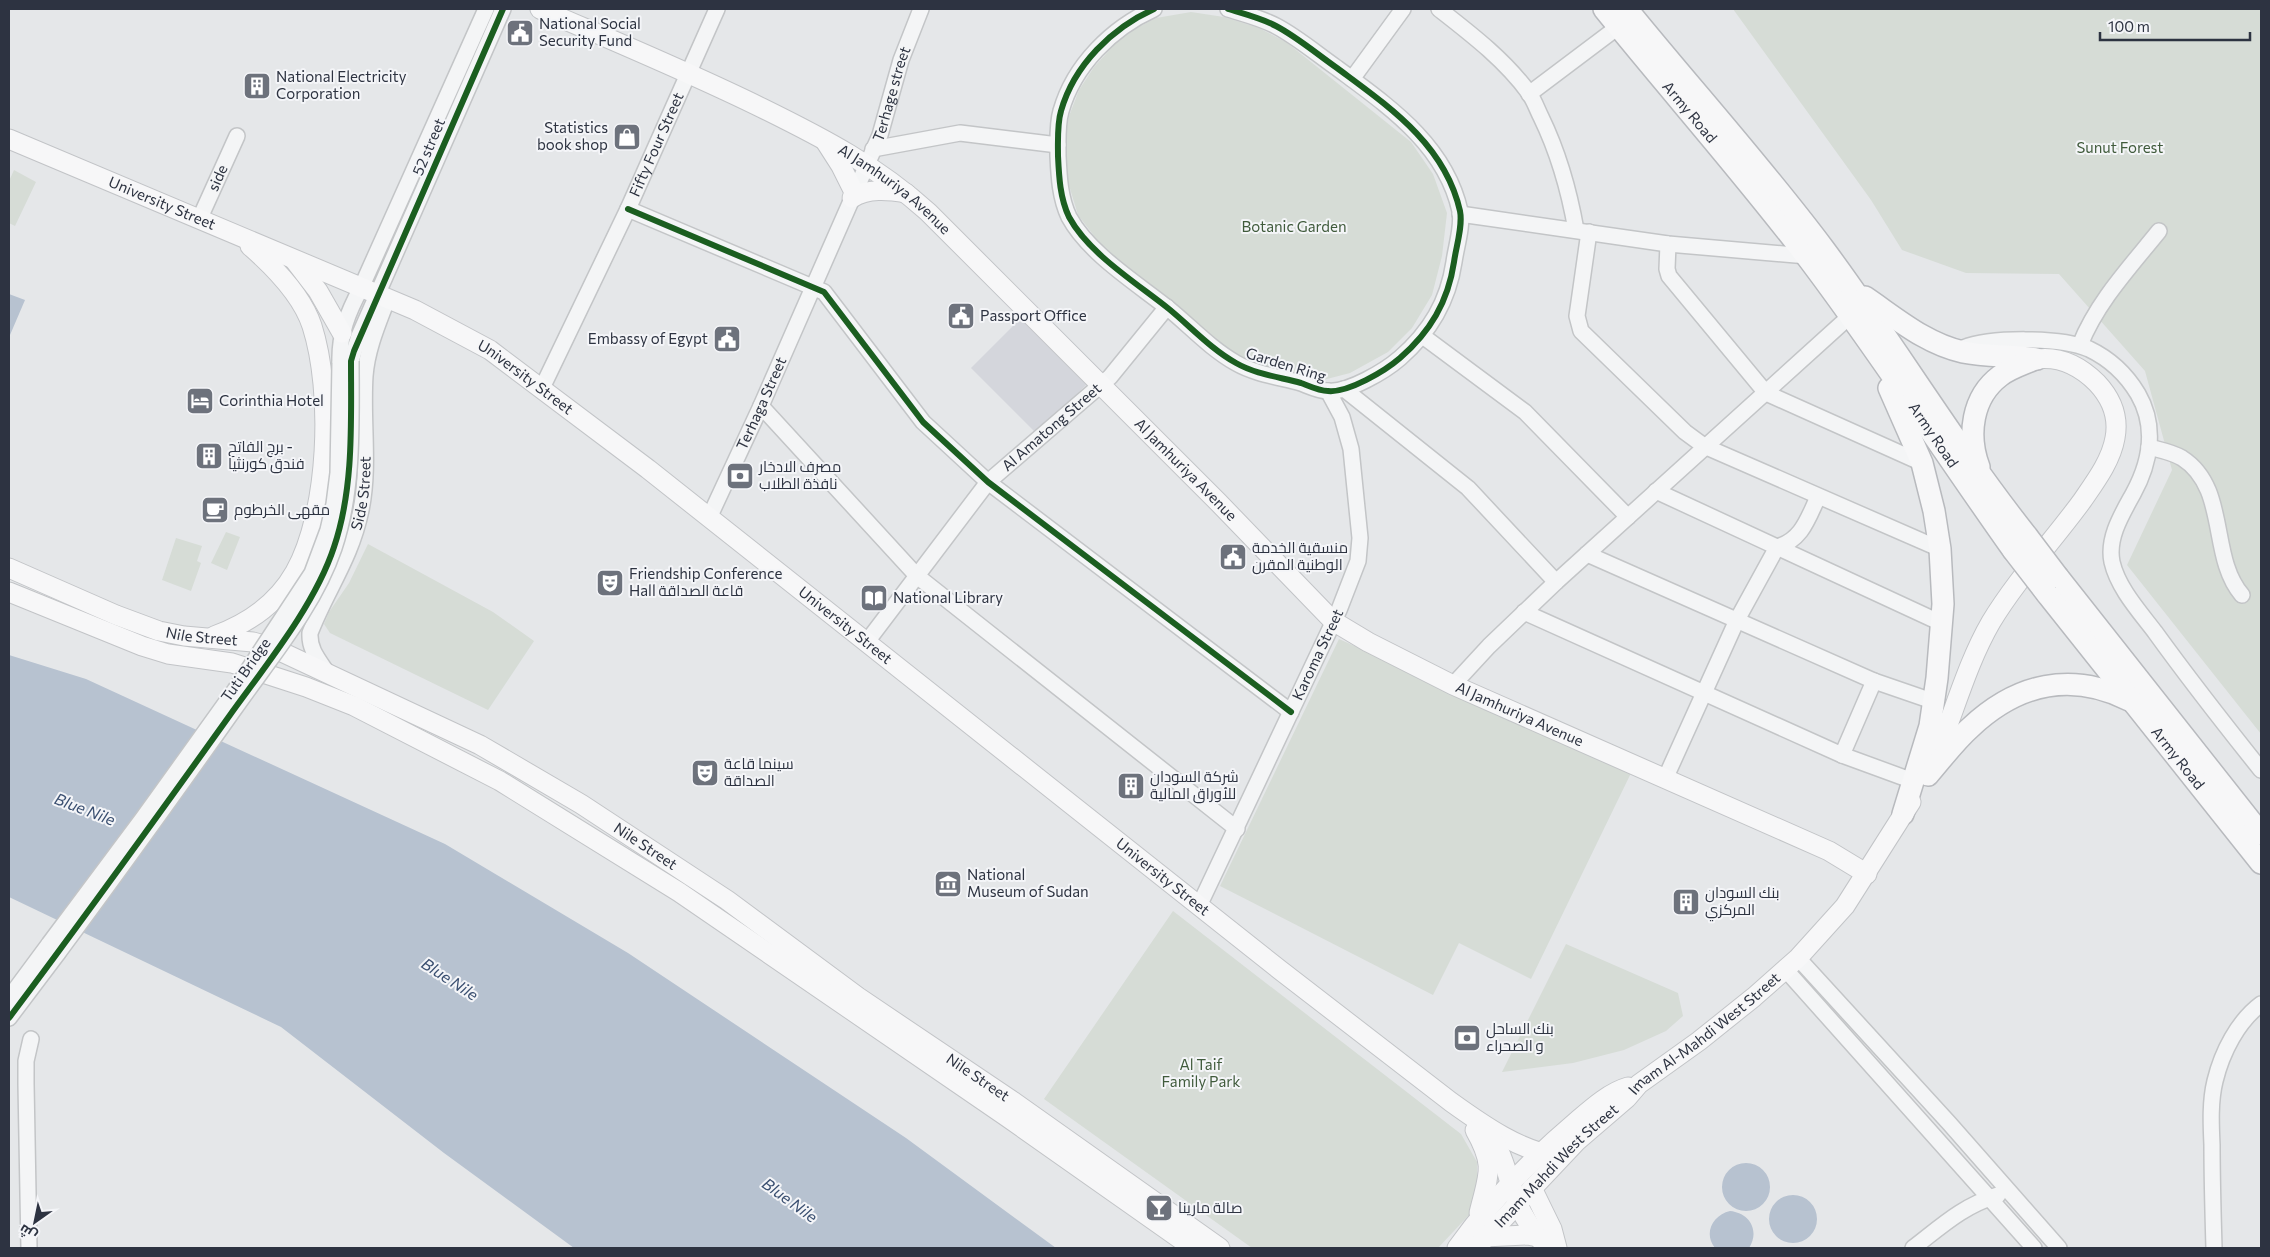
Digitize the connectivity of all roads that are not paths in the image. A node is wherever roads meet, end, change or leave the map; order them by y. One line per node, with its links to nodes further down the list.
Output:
1 (486, 9): 31 (street, 52 street)
2 (503, 9): 34 (street, 52 street)
3 (540, 9): 12 (main road, Al Jamhuriya Avenue)
4 (717, 9): 12 (street, Fifty Four Street)
5 (920, 9): 19 (street, Terhage street)
6 (1153, 9): 18 (street, Garden Ring)
7 (1228, 9): 13 (street, Garden Ring)
8 (1403, 9): 13 (street)
9 (1439, 9): 14 (street)
10 (1604, 9): 11 (highway, Army Road)
11 (1623, 18): 14 (street); 29 (highway, Army Road); 33 (highway, Army Road)
12 (689, 74): 17 (main road, Al Jamhuriya Avenue); 22 (street, Fifty Four Street)
13 (1352, 79): 23 (street, Garden Ring)
14 (1529, 94): 25 (street)
15 (237, 136): 24 (street, side)
16 (9, 139): 24 (main road, University Street)
17 (823, 139): 19 (main road, Al Jamhuriya Avenue); 21 (main road)
18 (1058, 145): 19 (street); 35 (street, Garden Ring)
19 (869, 157): 20 (main road, Al Jamhuriya Avenue); 21 (street, Terhage street)
20 (907, 193): 21 (main road); 45 (main road, Al Jamhuriya Avenue)
21 (853, 195): 32 (street, Terhage street)
22 (628, 209): 32 (street); 46 (street, Fifty Four Street)
23 (1460, 214): 25 (street); 37 (street, Garden Ring)
24 (199, 220): 27 (main road, University Street)
25 (1582, 231): 28 (street); 51 (street)
26 (2159, 231): 39 (street)
27 (239, 238): 30 (main road, University Street); 41 (main road)
28 (1668, 244): 29 (street); 49 (street)
29 (1807, 256): 36 (highway, Army Road)
30 (294, 260): 31 (main road, University Street); 38 (main road)
31 (362, 288): 34 (main road, University Street); 38 (street, 52 street)
32 (813, 288): 50 (street, Terhaga Street); 54 (street)
33 (1852, 288): 42 (highway); 55 (highway, Army Road)
34 (383, 298): 44 (street); 46 (main road, University Street); 76 (street, Side Street)
35 (1167, 307): 45 (street, Al Amatong Street); 48 (street, Garden Ring)
36 (1850, 316): 40 (highway, Army Road); 49 (street)
37 (1424, 337): 47 (street, Garden Ring); 58 (street)
38 (341, 340): 41 (street); 44 (street, 52 street)
39 (2080, 345): 42 (street); 52 (street)
40 (1873, 349): 53 (highway); 60 (highway, Army Road)
41 (318, 350): 74 (main road)
42 (1962, 351): 43 (highway)
43 (2037, 359): 55 (highway); 86 (main road)
44 (346, 362): 98 (street, Tuti Bridge, bridge); 101 (street, Tuti Bridge, bridge)
45 (1100, 384): 54 (street, Al Amatong Street); 72 (main road, Al Jamhuriya Avenue)
46 (542, 388): 59 (main road, University Street)
47 (1344, 389): 48 (street, Garden Ring); 66 (street)
48 (1328, 391): 72 (street, Karoma Street)
49 (1766, 393): 51 (street); 53 (street)
50 (761, 406): 59 (street, Terhaga Street); 65 (street)
51 (1704, 446): 56 (street); 57 (street)
52 (2150, 447): 69 (street); 85 (street)
53 (1922, 463): 62 (highway)
54 (988, 482): 65 (street, Al Amatong Street); 82 (street)
55 (1987, 486): 60 (highway, Army Road)
56 (1656, 491): 58 (street); 61 (street)
57 (1818, 497): 61 (street); 62 (street)
58 (1628, 517): 63 (street)
59 (709, 518): 75 (main road, University Street)
60 (2020, 543): 67 (highway, Army Road, bridge)
61 (1777, 547): 71 (street); 73 (street)
62 (1940, 549): 73 (highway)
63 (1587, 554): 66 (street); 71 (street)
64 (9, 568): 74 (main road, Nile Street)
65 (917, 576): 75 (street, Al Amatong Street); 90 (street)
66 (1556, 582): 70 (street)
67 (2052, 586): 80 (highway, Army Road); 91 (highway, Army Road)
68 (9, 592): 88 (main road, Nile Street)
69 (2242, 595)
70 (1524, 612): 78 (street); 79 (street)
71 (1737, 620): 77 (street); 79 (street)
72 (1333, 621): 78 (main road, Al Jamhuriya Avenue); 82 (street, Karoma Street)
73 (1941, 623): 81 (highway)
74 (206, 639): 76 (main road, Nile Street)
75 (866, 643): 95 (main road, University Street)
76 (328, 674): 84 (main road, Nile Street)
77 (1874, 680): 81 (street); 83 (street)
78 (1453, 685): 87 (main road, Al Jamhuriya Avenue)
79 (1703, 694): 83 (street); 87 (street)
80 (2132, 701): 86 (highway); 92 (highway, Army Road)
81 (1935, 702): 86 (highway)
82 (1292, 712): 90 (street, Karoma Street)
83 (1842, 755): 86 (street)
84 (511, 762): 88 (main road); 94 (main road, Nile Street)
85 (2261, 770)
86 (1920, 778): 89 (highway)
87 (1665, 779): 93 (main road, Al Jamhuriya Avenue)
88 (500, 781): 96 (main road, Nile Street)
89 (1903, 814): 93 (main road, Imam Al-Mahdi West Street)
90 (1237, 829): 95 (street, Karoma Street)
91 (2261, 834)
92 (2261, 863)
93 (1867, 874): 97 (main road, Imam Al-Mahdi West Street)
94 (727, 900): 96 (main road); 99 (main road, Nile Street)
95 (1199, 906): 104 (main road, University Street)
96 (716, 918): 99 (main road, Nile Street)
97 (1792, 963): 103 (main road, Imam Al-Mahdi West Street); 105 (street); 108 (street)
98 (9, 998)
99 (855, 1004): 117 (main road, Nile Street); 118 (main road, Nile Street)
100 (2261, 1004): 124 (street)
101 (9, 1018)
102 (31, 1038): 116 (street)
103 (1639, 1084): 106 (main road, Imam Al-Mahdi West Street); 107 (main road, Imam Mahdi West Street)
104 (1468, 1114): 106 (main road, University Street); 109 (main road, University Street); 114 (main road)
105 (1968, 1145): 108 (street); 111 (street)
106 (1539, 1154): 107 (main road, University Street); 109 (main road, Imam Al-Mahdi West Street)
107 (1561, 1157): 110 (main road, Imam Mahdi West Street)
108 (1952, 1157): 112 (street)
109 (1510, 1182): 113 (main road, University Street); 114 (main road, Imam Al-Mahdi West Street)
110 (1532, 1188): 113 (main road, Imam Mahdi West Street); 120 (main road)
111 (2008, 1192): 112 (street); 123 (street)
112 (1989, 1198): 121 (street); 122 (street)
113 (1517, 1203): 114 (main road, Imam Mahdi West Street); 115 (main road, University Street)
114 (1479, 1236): 115 (main road); 119 (main road, Imam Al-Mahdi West Street)
115 (1542, 1242)
116 (29, 1248)
117 (1193, 1248)
118 (1220, 1248)
119 (1457, 1248)
120 (1557, 1248)
121 (1913, 1248)
122 (2034, 1248)
123 (2059, 1248)
124 (2214, 1248)

